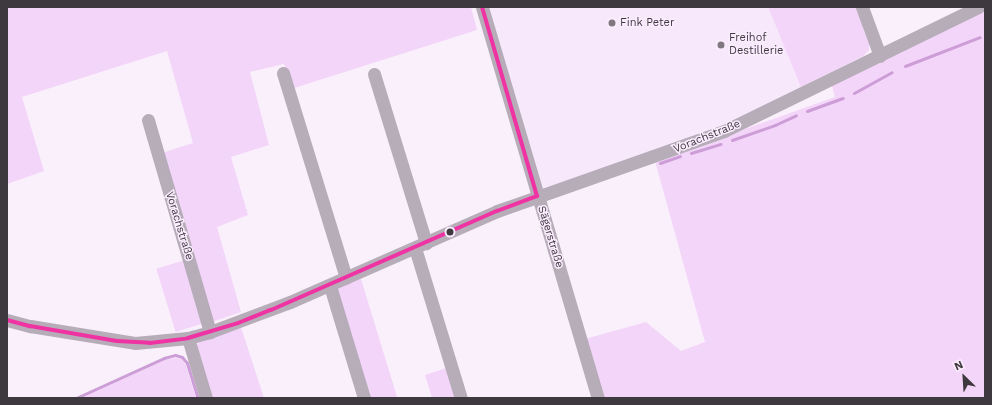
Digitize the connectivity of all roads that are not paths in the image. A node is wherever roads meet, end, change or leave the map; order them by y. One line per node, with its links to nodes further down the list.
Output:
1 (482, 7): 8 (street, Sägerstraße)
2 (862, 7): 4 (street)
3 (978, 7): 4 (street, Vorachstraße)
4 (880, 56): 8 (street, Vorachstraße)
5 (283, 73): 10 (street)
6 (374, 74): 9 (street)
7 (148, 120): 13 (street, Vorachstraße)
8 (538, 196): 9 (street, Vorachstraße); 18 (street, Sägerstraße)
9 (420, 246): 10 (street, Vorachstraße); 17 (street)
10 (346, 278): 11 (street, Vorachstraße)
11 (330, 286): 13 (street, Vorachstraße); 16 (street)
12 (7, 320): 14 (street, Vorachstraße)
13 (210, 332): 14 (street, Vorachstraße)
14 (188, 338): 15 (street)
15 (206, 398)
16 (364, 398)
17 (461, 398)
18 (598, 398)

